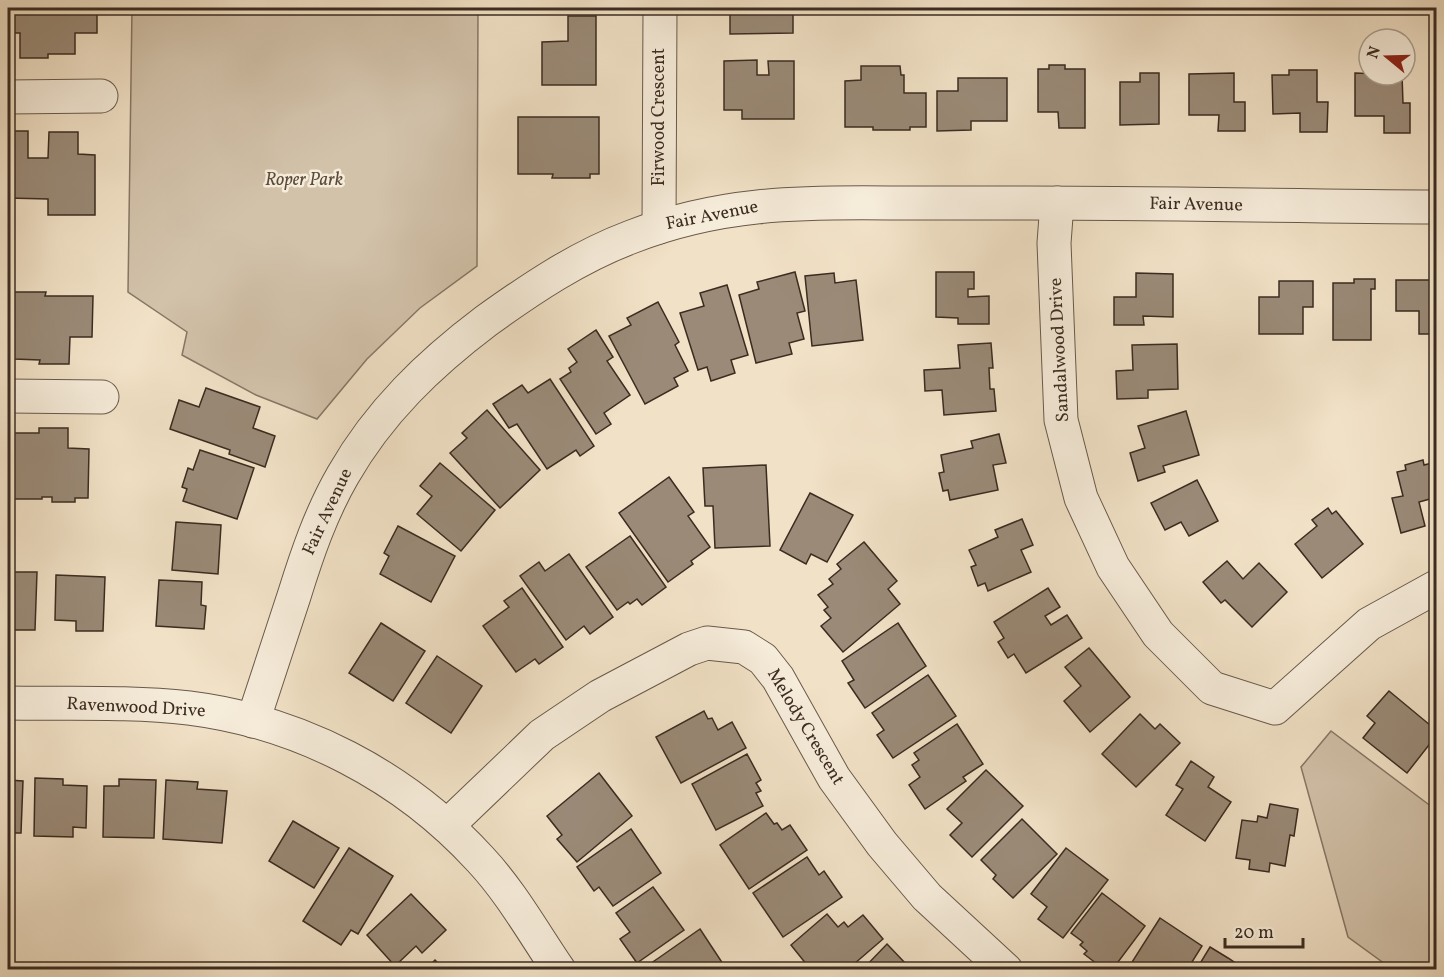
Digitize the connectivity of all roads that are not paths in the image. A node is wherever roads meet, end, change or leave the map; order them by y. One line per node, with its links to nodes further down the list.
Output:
1 (660, 8): 6 (street, Firwood Crescent)
2 (101, 96): 3 (street)
3 (8, 97)
4 (1057, 203): 5 (street, Fair Avenue); 6 (street, Fair Avenue); 9 (street, Sandalwood Drive)
5 (1437, 207)
6 (659, 227): 11 (street, Fair Avenue)
7 (8, 396): 8 (street)
8 (102, 397)
9 (1437, 587)
10 (8, 703): 11 (street, Ravenwood Drive)
11 (253, 721): 12 (street, Ravenwood Drive)
12 (447, 826): 13 (street, Ravenwood Drive); 14 (street, Melody Crescent)
13 (559, 969)
14 (1006, 969)

